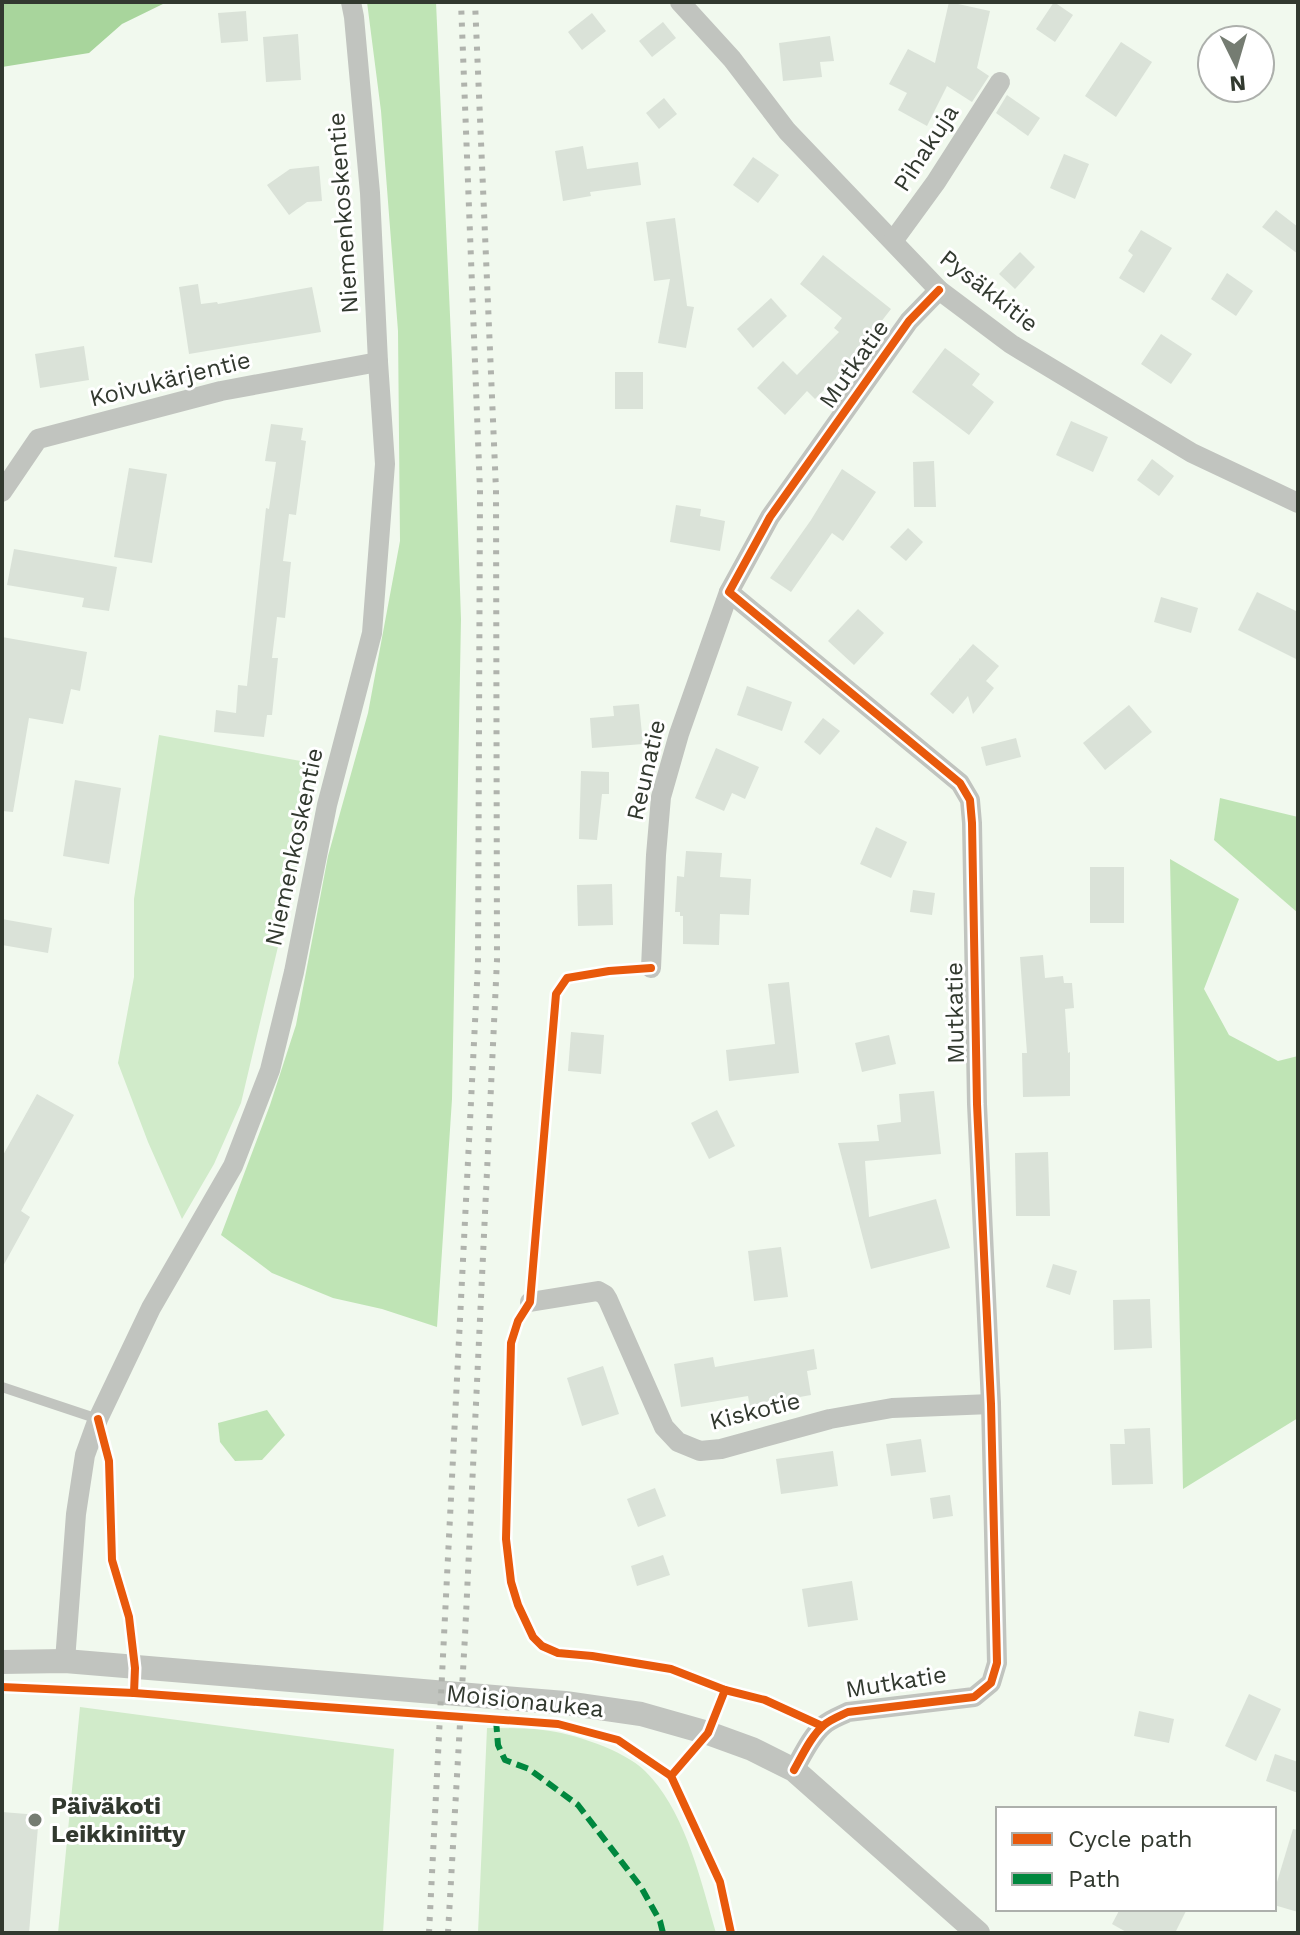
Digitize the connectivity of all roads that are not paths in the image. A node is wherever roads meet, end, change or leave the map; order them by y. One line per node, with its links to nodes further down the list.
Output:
1 (351, 2): 6 (street, Niemenkoskentie)
2 (680, 2): 4 (street, Pysäkkitie)
3 (1000, 82): 4 (street, Pihakuja)
4 (893, 241): 5 (street, Pysäkkitie)
5 (939, 290): 8 (street, Pysäkkitie); 9 (street, Mutkatie)
6 (378, 362): 7 (street, Koivukärjentie); 14 (street, Niemenkoskentie)
7 (2, 492)
8 (1298, 503)
9 (729, 592): 10 (street, Reunatie); 13 (street, Mutkatie)
10 (651, 968)
11 (530, 1302): 13 (street, Kiskotie)
12 (2, 1387): 14 (lane)
13 (991, 1404): 17 (street, Mutkatie)
14 (98, 1419): 15 (street, Niemenkoskentie)
15 (65, 1661): 16 (street, Moisionaukea); 17 (street, Moisionaukea)
16 (2, 1662)
17 (794, 1770): 18 (street, Moisionaukea)
18 (978, 1933)

